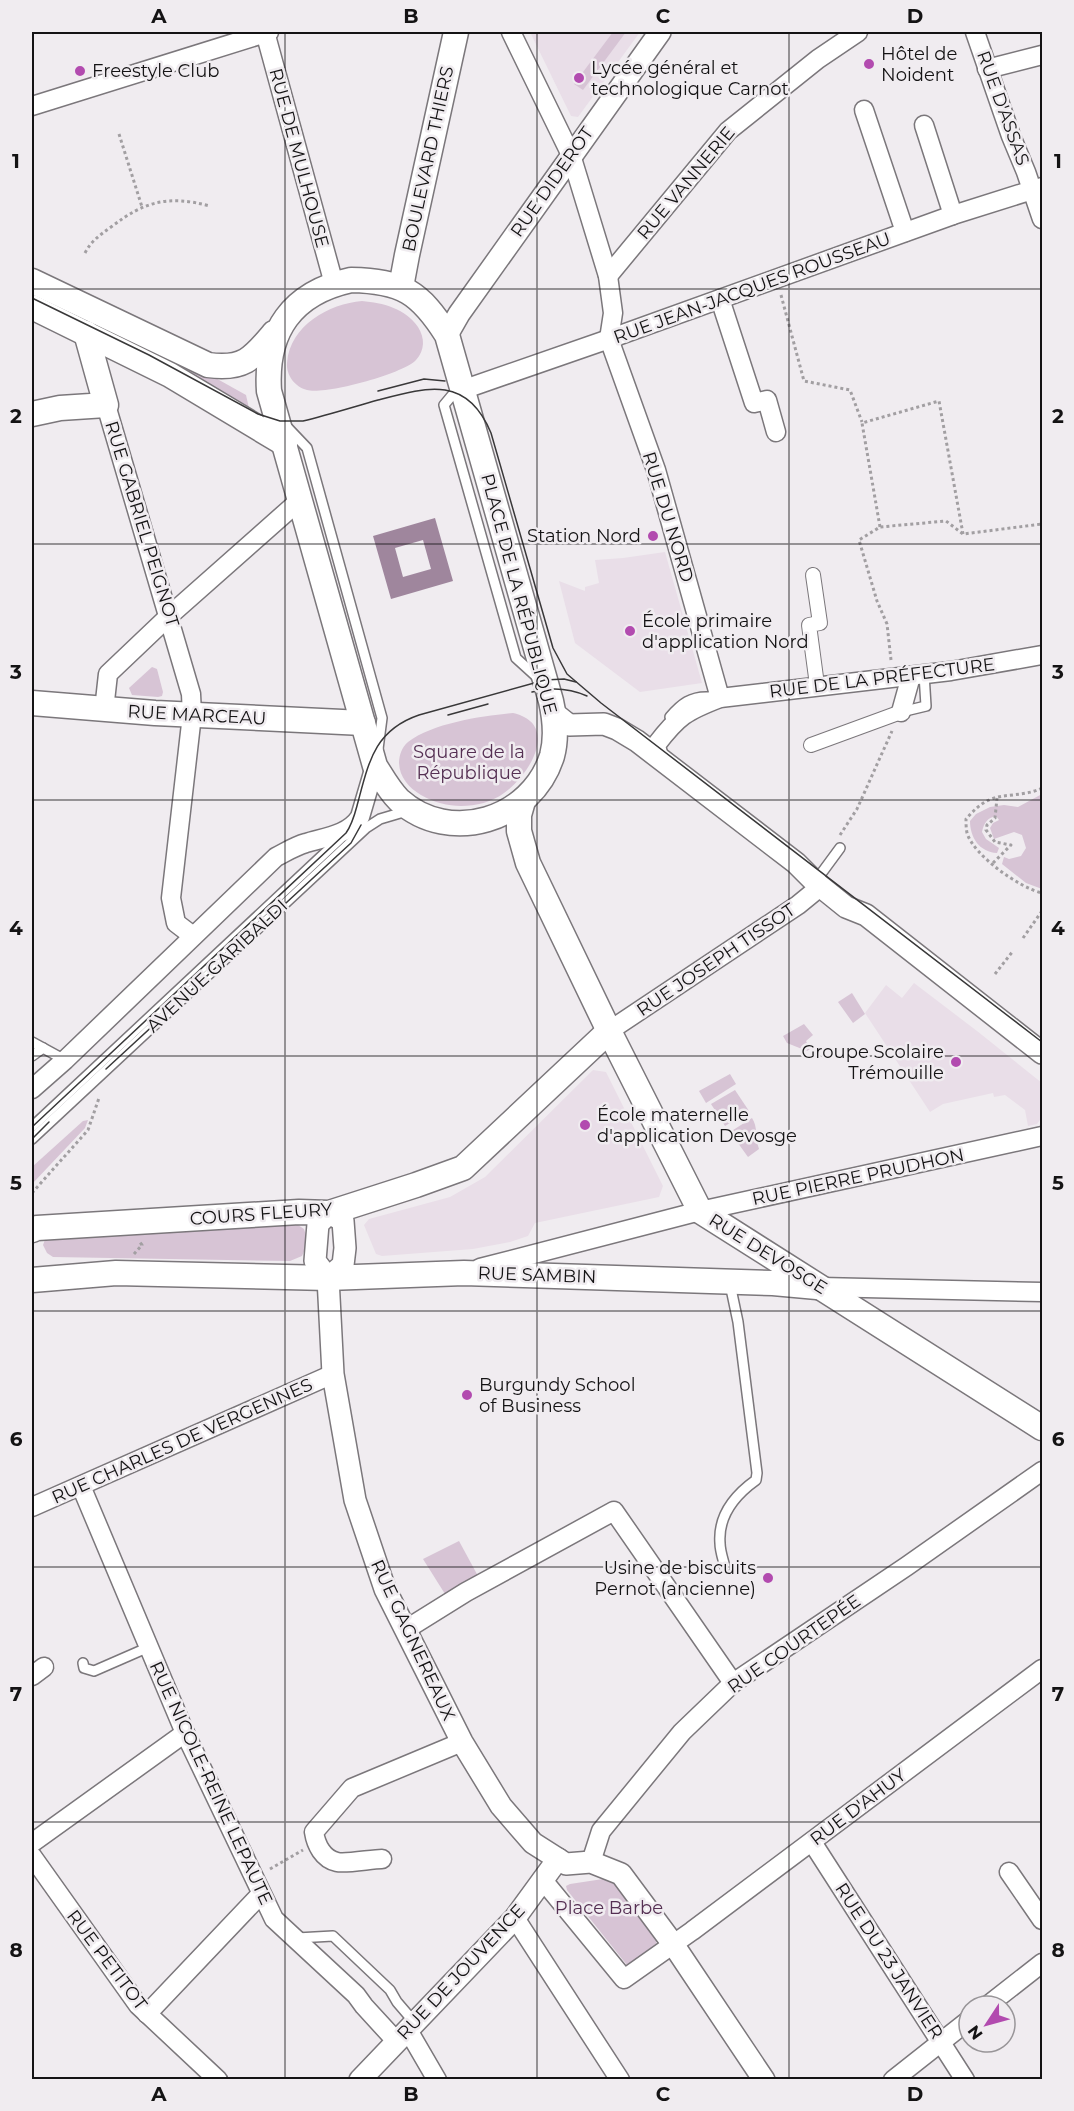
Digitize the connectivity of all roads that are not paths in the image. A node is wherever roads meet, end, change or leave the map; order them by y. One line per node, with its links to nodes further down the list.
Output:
1 (266, 32): 9 (street); 19 (street, RUE DE MULHOUSE)
2 (456, 32): 20 (main road, BOULEVARD THIERS)
3 (511, 32): 12 (street)
4 (660, 32): 12 (street, RUE DIDEROT)
5 (858, 32): 17 (street, RUE VANNERIE)
6 (975, 32): 8 (street, RUE D'ASSAS)
7 (1042, 55): 8 (street)
8 (987, 69): 13 (street, RUE D'ASSAS)
9 (32, 106)
10 (864, 110): 16 (street)
11 (924, 125): 14 (street)
12 (571, 155): 17 (street); 25 (street, RUE DIDEROT)
13 (1038, 188): 14 (street, RUE JEAN-JACQUES ROUSSEAU); 15 (street, RUE D'ASSAS)
14 (953, 215): 16 (street, RUE JEAN-JACQUES ROUSSEAU)
15 (1042, 219)
16 (905, 232): 21 (street, RUE JEAN-JACQUES ROUSSEAU)
17 (608, 276): 26 (street)
18 (32, 282): 23 (main road)
19 (334, 284): 20 (main road, PLACE DE LA RÉPUBLIQUE); 23 (main road, PLACE DE LA RÉPUBLIQUE)
20 (401, 287): 25 (main road, PLACE DE LA RÉPUBLIQUE)
21 (720, 299): 26 (street, RUE JEAN-JACQUES ROUSSEAU); 31 (street)
22 (32, 307): 24 (main road)
23 (280, 327): 30 (main road, PLACE DE LA RÉPUBLIQUE)
24 (86, 333): 28 (main road, RUE GABRIEL PEIGNOT); 32 (main road)
25 (447, 335): 27 (main road, PLACE DE LA RÉPUBLIQUE)
26 (609, 339): 27 (street, RUE JEAN-JACQUES ROUSSEAU); 40 (street, RUE DU NORD)
27 (462, 390): 44 (main road, PLACE DE LA RÉPUBLIQUE)
28 (106, 405): 29 (main road); 36 (street, RUE GABRIEL PEIGNOT)
29 (32, 414)
30 (276, 417): 32 (main road, PLACE DE LA RÉPUBLIQUE); 35 (lane)
31 (776, 432)
32 (285, 444): 33 (main road, PLACE DE LA RÉPUBLIQUE)
33 (300, 500): 35 (main road, PLACE DE LA RÉPUBLIQUE); 36 (street)
34 (813, 575): 39 (street)
35 (332, 576): 46 (main road, PLACE DE LA RÉPUBLIQUE); 50 (lane)
36 (169, 616): 42 (street); 45 (street, RUE GABRIEL PEIGNOT)
37 (1041, 659): 38 (street, RUE DE LA PRÉFECTURE)
38 (918, 675): 39 (street, RUE DE LA PRÉFECTURE); 43 (street)
39 (817, 685): 40 (street, RUE DE LA PRÉFECTURE)
40 (720, 698): 47 (lane, RUE DE LA PRÉFECTURE); 49 (street, RUE DE LA PRÉFECTURE)
41 (32, 704): 42 (main road, RUE MARCEAU)
42 (104, 710): 45 (main road, RUE MARCEAU)
43 (901, 712): 48 (street)
44 (554, 713): 47 (street); 51 (main road, PLACE DE LA RÉPUBLIQUE)
45 (192, 715): 46 (main road, RUE MARCEAU); 58 (street, RUE GABRIEL PEIGNOT)
46 (363, 723): 50 (main road, PLACE DE LA RÉPUBLIQUE)
47 (637, 741): 49 (street)
48 (811, 745)
49 (659, 758): 57 (street)
50 (375, 766): 52 (main road, PLACE DE LA RÉPUBLIQUE); 53 (street, AVENUE GARIBALDI)
51 (523, 801): 54 (main road, PLACE DE LA RÉPUBLIQUE); 56 (main road)
52 (413, 810): 54 (main road, PLACE DE LA RÉPUBLIQUE); 68 (lane, AVENUE GARIBALDI)
53 (356, 822): 58 (street, AVENUE GARIBALDI); 66 (lane, AVENUE GARIBALDI)
54 (474, 823): 56 (main road)
55 (838, 845): 57 (lane)
56 (528, 863): 59 (main road, RUE DEVOSGE)
57 (818, 884): 59 (street, RUE JOSEPH TISSOT); 62 (street)
58 (193, 936): 64 (street, AVENUE GARIBALDI)
59 (609, 1031): 69 (main road, RUE DEVOSGE); 70 (main road, COURS FLEURY)
60 (32, 1042): 61 (lane)
61 (43, 1048): 63 (lane); 64 (lane)
62 (1042, 1053)
63 (32, 1056)
64 (64, 1060): 65 (street, AVENUE GARIBALDI)
65 (32, 1089)
66 (32, 1127)
67 (1042, 1136): 69 (street, RUE PIERRE PRUDHON)
68 (32, 1139)
69 (700, 1211): 72 (street, RUE PIERRE PRUDHON); 76 (main road, RUE DEVOSGE)
70 (329, 1213): 71 (main road, COURS FLEURY); 73 (street, RUE GAGNEREAUX); 73 (street)
71 (32, 1230)
72 (464, 1273): 73 (main road, RUE SAMBIN); 75 (main road, RUE SAMBIN)
73 (328, 1278): 74 (main road, RUE SAMBIN); 78 (street, RUE GAGNEREAUX)
74 (32, 1280)
75 (729, 1281): 76 (main road, RUE SAMBIN); 83 (lane)
76 (820, 1287): 77 (street, RUE SAMBIN); 79 (main road, RUE DEVOSGE)
77 (1042, 1292)
78 (333, 1374): 81 (street, RUE CHARLES DE VERGENNES); 84 (street, RUE GAGNEREAUX)
79 (1042, 1428)
80 (1042, 1471): 88 (street, RUE COURTEPÉE)
81 (81, 1486): 82 (street, RUE CHARLES DE VERGENNES); 85 (street, RUE NICOLE-REINE LEPAUTE)
82 (32, 1507)
83 (725, 1567)
84 (405, 1629): 88 (street); 90 (street, RUE GAGNEREAUX)
85 (149, 1647): 86 (lane); 89 (street, RUE NICOLE-REINE LEPAUTE)
86 (83, 1663)
87 (1042, 1669): 91 (street, RUE D'AHUY)
88 (733, 1683): 96 (street, RUE COURTEPÉE)
89 (185, 1733): 92 (street); 99 (street, RUE NICOLE-REINE LEPAUTE)
90 (462, 1742): 94 (street); 95 (street, RUE GAGNEREAUX)
91 (812, 1842): 103 (street, RUE D'AHUY); 109 (street, RUE DU 23 JANVIER)
92 (32, 1843)
93 (32, 1856): 106 (street, RUE PETITOT)
94 (382, 1859)
95 (558, 1859): 96 (street); 98 (street, RUE DE JOUVENCE)
96 (591, 1862): 103 (street)
97 (1010, 1872): 101 (street)
98 (542, 1879): 100 (street, RUE DE JOUVENCE); 103 (street)
99 (257, 1886): 102 (street, RUE NICOLE-REINE LEPAUTE); 106 (street)
100 (515, 1918): 108 (street, RUE DE JOUVENCE); 113 (street)
101 (1042, 1920)
102 (294, 1938): 108 (street, RUE NICOLE-REINE LEPAUTE); 108 (lane)
103 (673, 1944): 114 (street)
104 (1042, 1963): 105 (street)
105 (1002, 1994)
106 (147, 2014): 110 (street, RUE PETITOT)
107 (957, 2029): 109 (street)
108 (406, 2033): 111 (street, RUE DE JOUVENCE); 112 (street, RUE NICOLE-REINE LEPAUTE)
109 (941, 2042): 115 (street); 116 (street, RUE DU 23 JANVIER)
110 (218, 2079)
111 (360, 2079)
112 (437, 2079)
113 (620, 2079)
114 (764, 2079)
115 (892, 2079)
116 (965, 2079)

